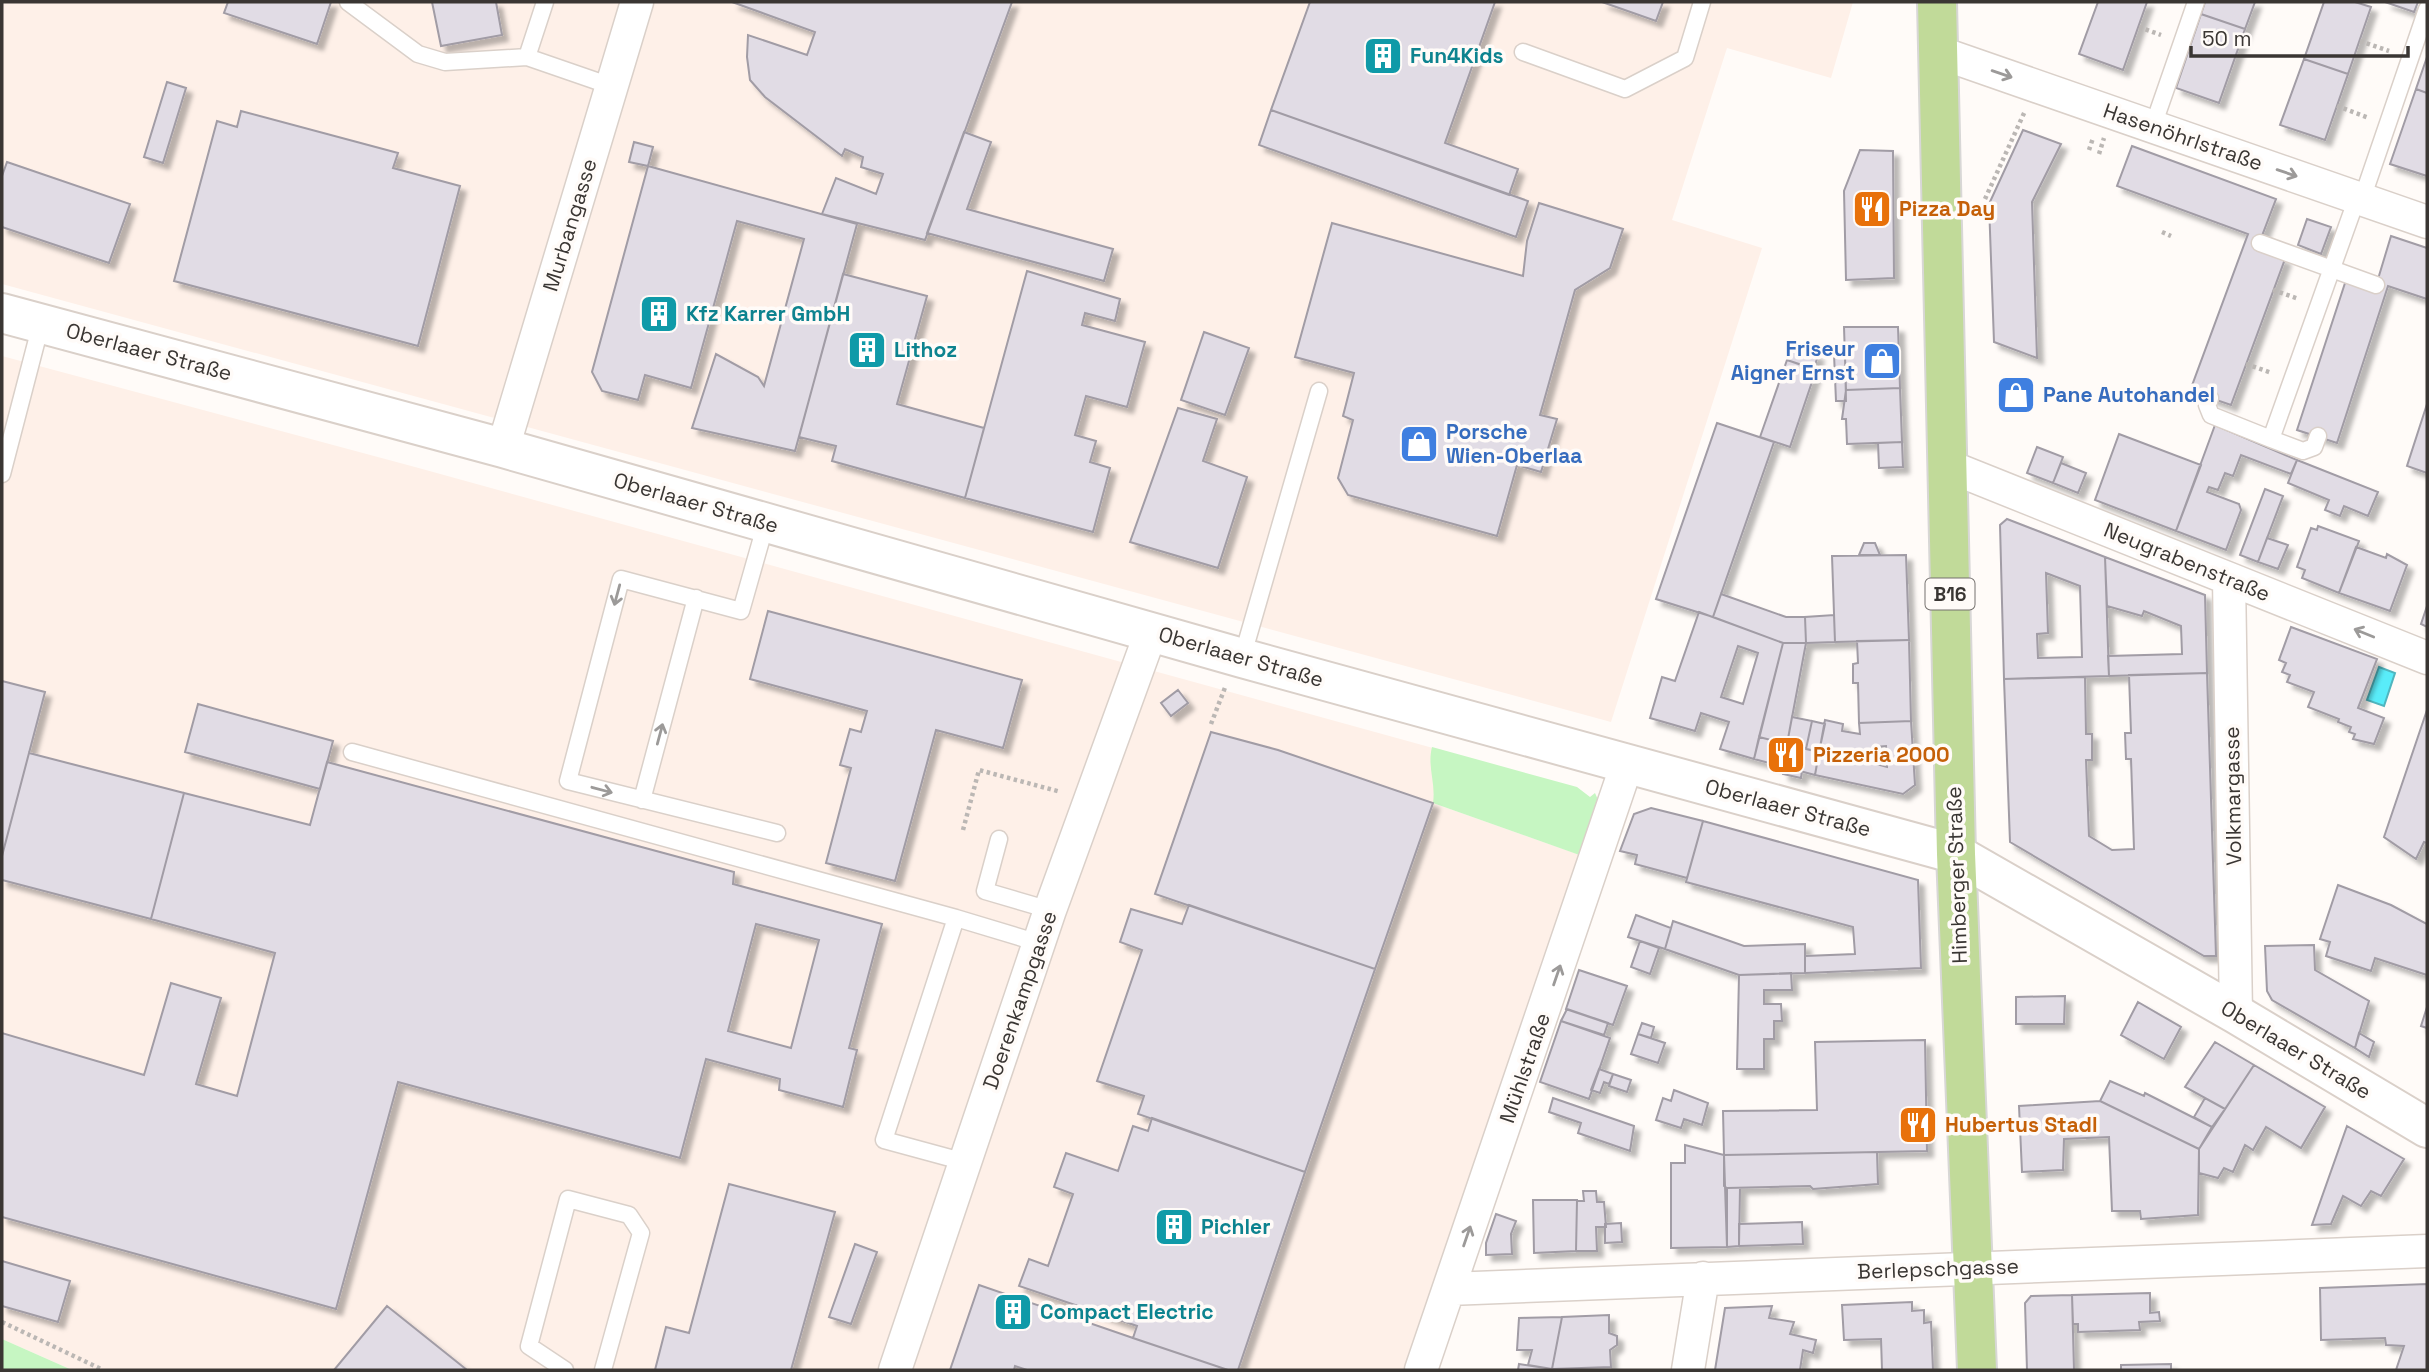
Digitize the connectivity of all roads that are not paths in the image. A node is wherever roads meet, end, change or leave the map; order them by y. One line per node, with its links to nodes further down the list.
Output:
1 (348, 2): 10 (lane)
2 (545, 2): 10 (lane)
3 (638, 2): 11 (street, Murbangasse)
4 (1702, 2): 8 (lane)
5 (1937, 2): 9 (main road, Himberger Straße / B16)
6 (2196, 2): 12 (lane)
7 (2427, 9): 13 (lane)
8 (1523, 52)
9 (1938, 52): 12 (street, Hasenöhrlstraße, one-way to 12); 25 (main road, Himberger Straße / B16)
10 (527, 57): 11 (lane)
11 (611, 86): 24 (street, Murbangasse)
12 (2153, 126): 13 (street, Hasenöhrlstraße, one-way to 13)
13 (2359, 199): 14 (street, Hasenöhrlstraße); 16 (lane)
14 (2427, 222)
15 (2260, 243): 16 (lane)
16 (2332, 270): 17 (lane); 23 (lane)
17 (2376, 285)
18 (2, 313): 19 (main road, Oberlaaer Straße)
19 (41, 324): 24 (main road, Oberlaaer Straße); 26 (lane)
20 (1319, 391): 32 (lane)
21 (2210, 398): 23 (lane)
22 (2318, 436): 23 (lane)
23 (2271, 439)
24 (503, 448): 27 (main road, Oberlaaer Straße)
25 (1948, 466): 28 (street, Neugrabenstraße); 38 (main road, Himberger Straße / B16)
26 (2, 474)
27 (766, 523): 29 (lane); 30 (main road, Oberlaaer Straße)
28 (2229, 579): 31 (street, Neugrabenstraße, one-way to 28); 42 (street, Volkmargasse)
29 (695, 598): 35 (lane, one-way to 29); 35 (lane, one-way to 35)
30 (1151, 632): 32 (main road, Oberlaaer Straße); 39 (street, Doerenkampgasse)
31 (2427, 658)
32 (1234, 671): 34 (main road, Oberlaaer Straße)
33 (352, 752): 40 (lane)
34 (1627, 764): 38 (main road, Oberlaaer Straße); 48 (street, Mühlstraße, one-way to 34)
35 (642, 800): 36 (lane)
36 (777, 833)
37 (999, 839): 39 (lane)
38 (1956, 854): 42 (main road, Oberlaaer Straße); 46 (main road, Himberger Straße / B16)
39 (1050, 910): 41 (street, Doerenkampgasse)
40 (956, 918): 41 (lane); 44 (lane)
41 (1039, 943): 44 (street, Doerenkampgasse)
42 (2236, 1014): 43 (main road, Oberlaaer Straße)
43 (2427, 1128)
44 (965, 1162): 51 (street, Doerenkampgasse)
45 (2427, 1251): 46 (street, Berlepschgasse)
46 (1973, 1267): 47 (street, Berlepschgasse); 54 (main road, Himberger Straße / B16)
47 (1703, 1278): 48 (street, Berlepschgasse); 53 (street)
48 (1449, 1289): 52 (street, Mühlstraße)
49 (565, 1370): 50 (lane)
50 (603, 1370)
51 (895, 1370)
52 (1421, 1370)
53 (1688, 1370)
54 (1977, 1370)

